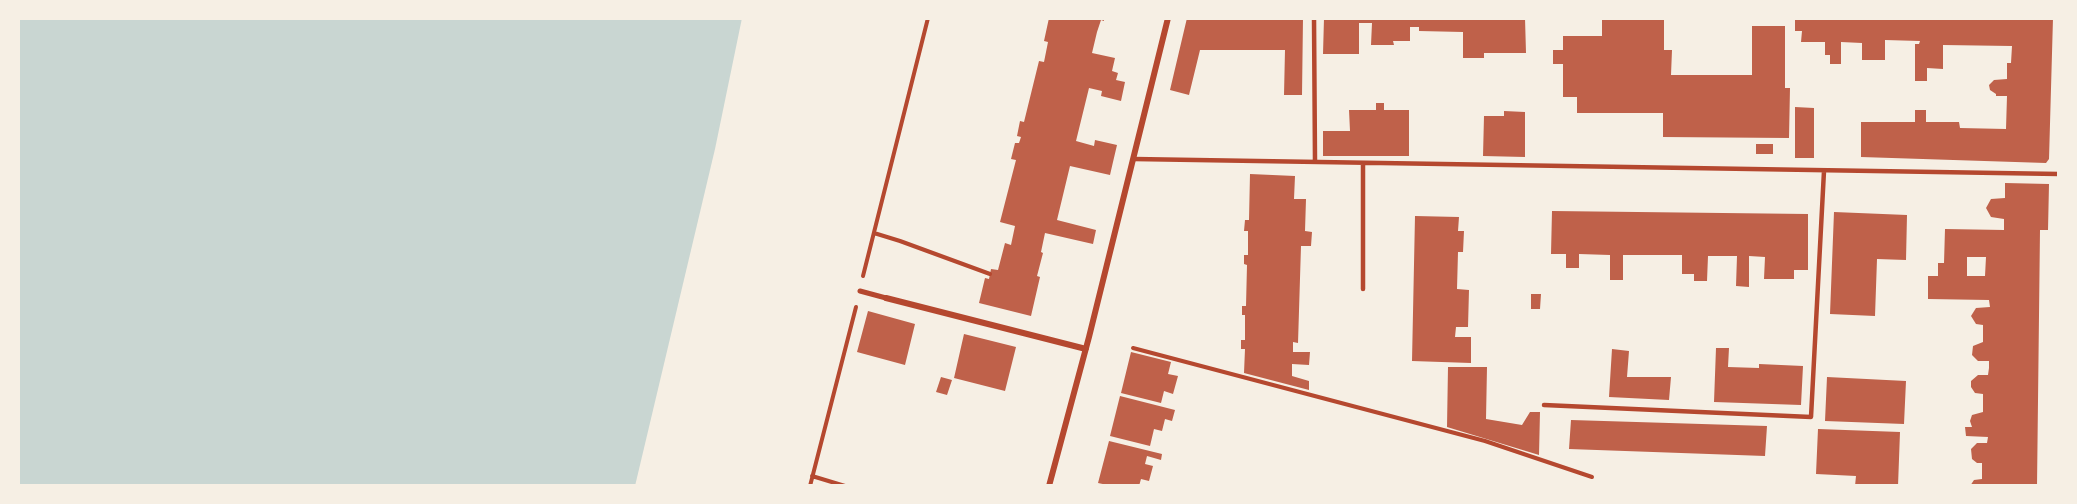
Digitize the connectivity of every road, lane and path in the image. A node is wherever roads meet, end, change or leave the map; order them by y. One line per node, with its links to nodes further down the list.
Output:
1 (928, 18): 9 (path)
2 (1168, 18): 4 (street)
3 (1314, 18): 5 (lane)
4 (1134, 159): 5 (lane); 15 (street)
5 (1315, 162): 6 (lane)
6 (1363, 163): 7 (lane); 11 (lane)
7 (1824, 171): 8 (lane); 16 (lane)
8 (2059, 174)
9 (874, 233): 10 (path); 12 (path)
10 (990, 274)
11 (1363, 289)
12 (860, 291): 13 (street); 17 (path)
13 (886, 298): 15 (street)
14 (1132, 348): 18 (path)
15 (1086, 349): 21 (street)
16 (1544, 405)
17 (812, 476): 19 (path); 20 (path)
18 (1592, 477)
19 (810, 486)
20 (845, 486)
21 (1049, 486)

